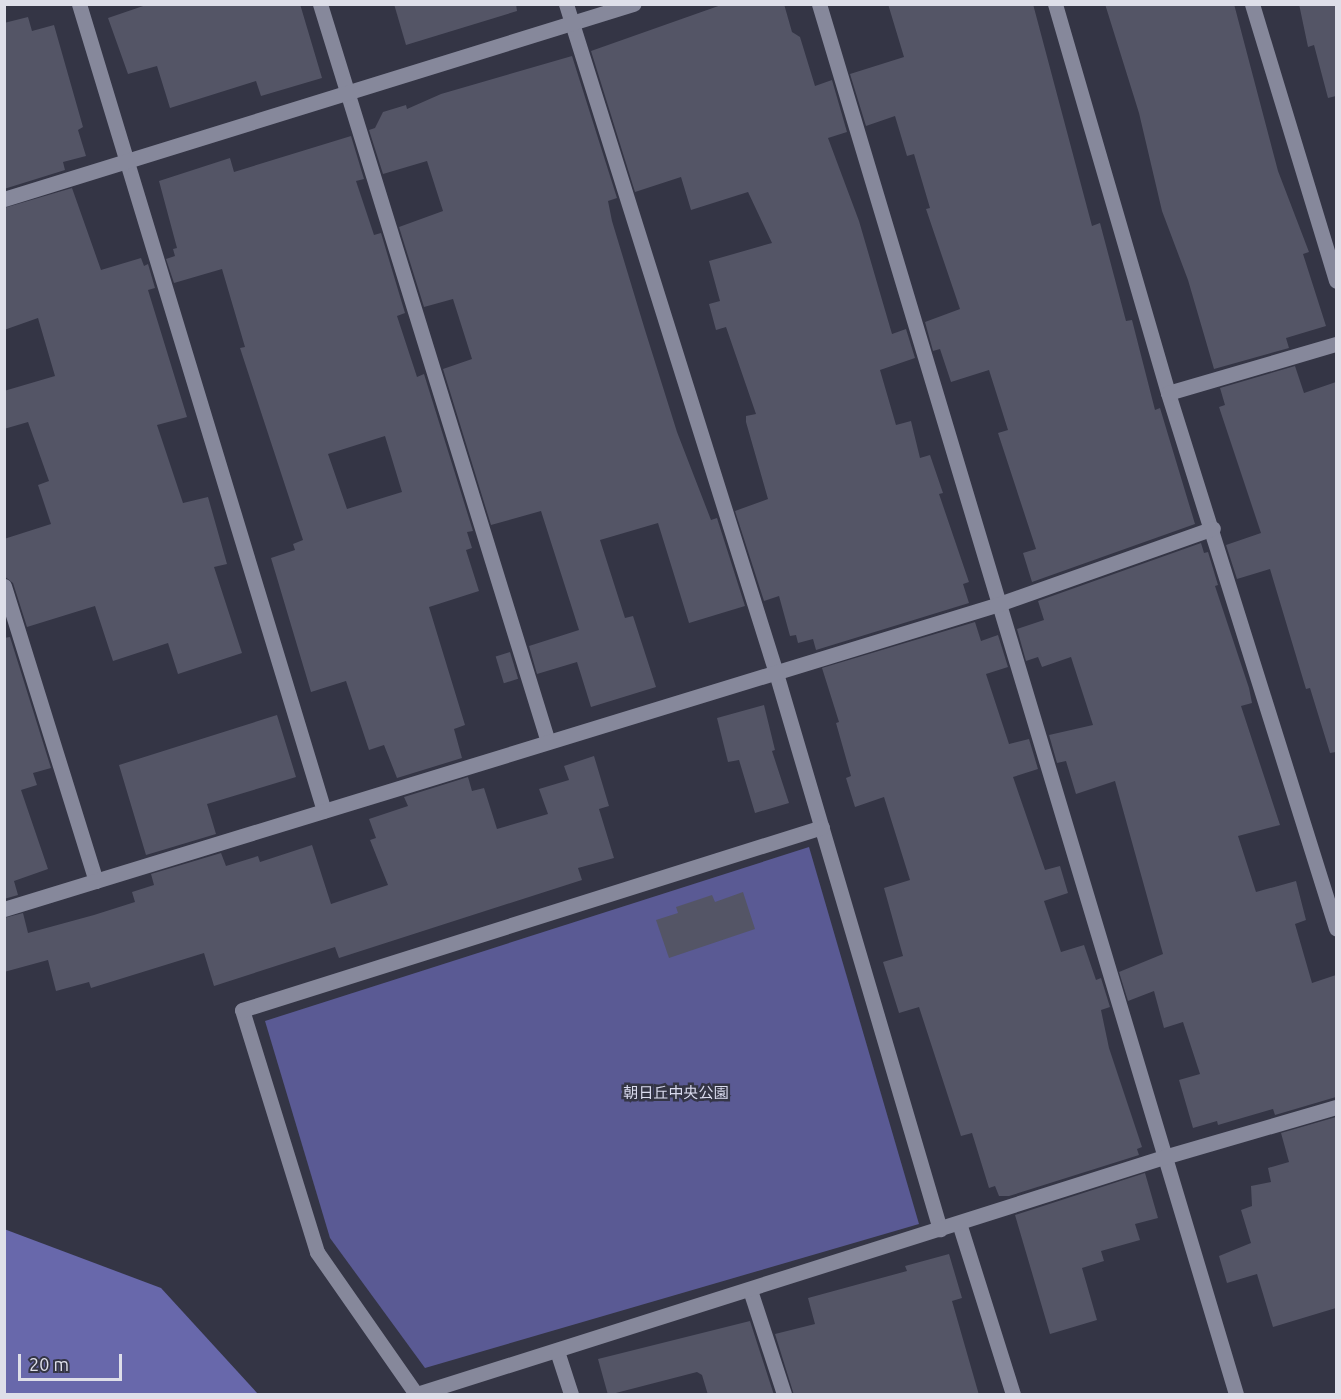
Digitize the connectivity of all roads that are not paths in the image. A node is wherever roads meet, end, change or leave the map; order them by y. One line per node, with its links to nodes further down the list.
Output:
1 (79, 4): 10 (street)
2 (320, 4): 9 (street)
3 (566, 4): 8 (street)
4 (633, 4): 8 (street)
5 (819, 4): 17 (street)
6 (1055, 4): 14 (street)
7 (1252, 4): 12 (street)
8 (572, 24): 9 (street); 18 (street)
9 (348, 90): 10 (street); 19 (street)
10 (125, 164): 11 (street); 20 (street)
11 (4, 199)
12 (1336, 280)
13 (1336, 344): 14 (street)
14 (1168, 393): 15 (street)
15 (1213, 528): 17 (street); 24 (street)
16 (4, 586): 22 (street)
17 (996, 605): 18 (street); 26 (street)
18 (776, 673): 19 (street); 21 (street)
19 (548, 742): 20 (street)
20 (324, 811): 22 (street)
21 (822, 827): 28 (street); 31 (street)
22 (96, 880): 23 (street)
23 (4, 909)
24 (1336, 928)
25 (1336, 1107): 26 (street)
26 (1164, 1157): 27 (street); 35 (street)
27 (959, 1223): 28 (street); 34 (street)
28 (940, 1229): 29 (street)
29 (750, 1290): 30 (street); 33 (street)
30 (557, 1351): 31 (street); 32 (street)
31 (416, 1395)
32 (571, 1395)
33 (784, 1395)
34 (1013, 1395)
35 (1236, 1395)

